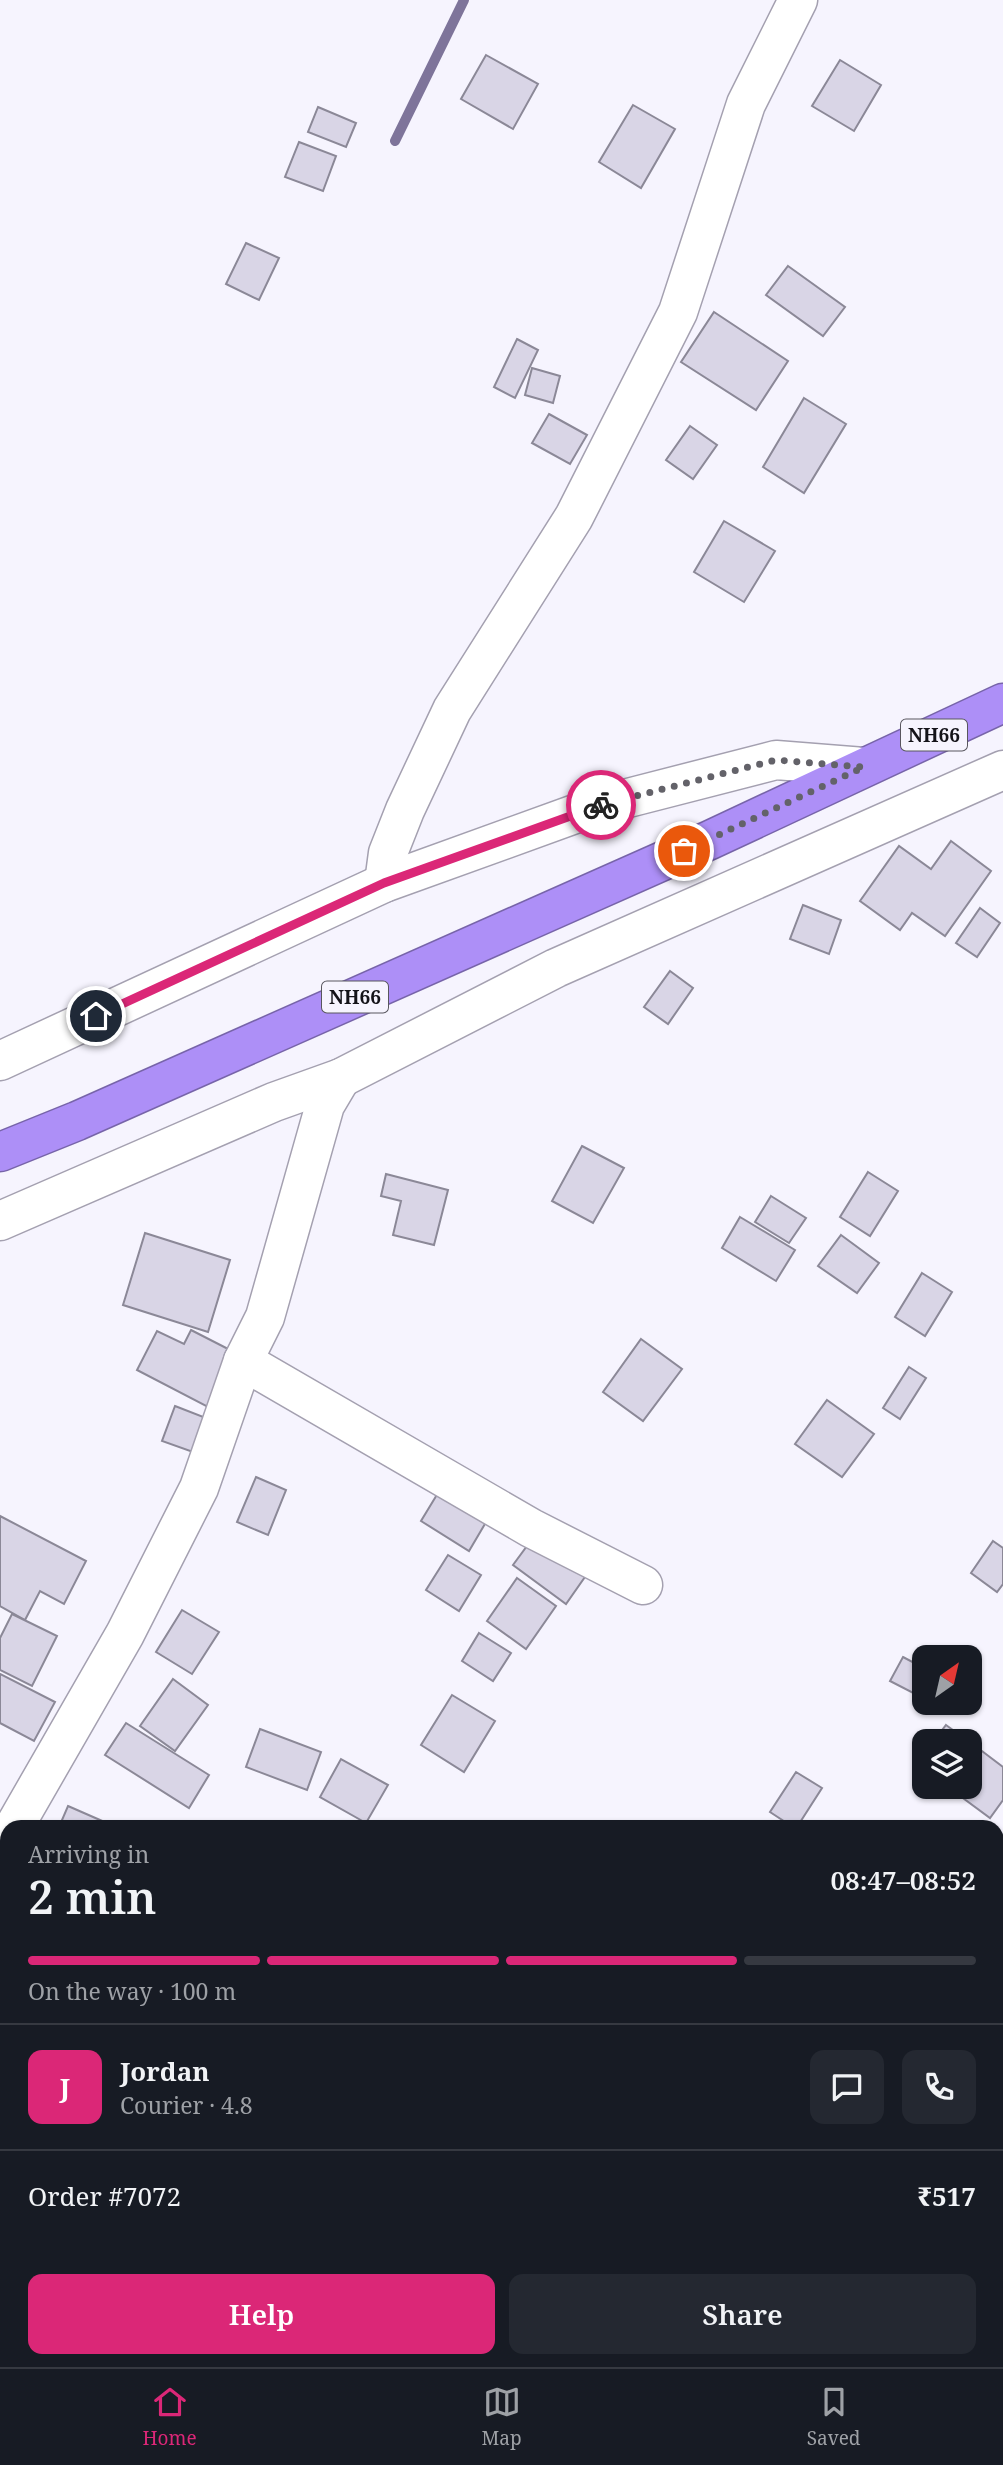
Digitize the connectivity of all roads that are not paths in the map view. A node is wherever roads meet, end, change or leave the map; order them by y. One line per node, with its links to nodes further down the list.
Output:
1 (798, 0): 5 (street)
2 (1003, 703): 3 (highway, NH66)
3 (864, 767): 5 (street); 8 (highway, NH66)
4 (1003, 770): 7 (street)
5 (384, 883): 6 (street)
6 (0, 1060)
7 (341, 1078): 9 (street); 10 (street)
8 (0, 1152)
9 (0, 1221)
10 (243, 1361): 11 (street); 12 (street)
11 (643, 1585)
12 (18, 1820)

